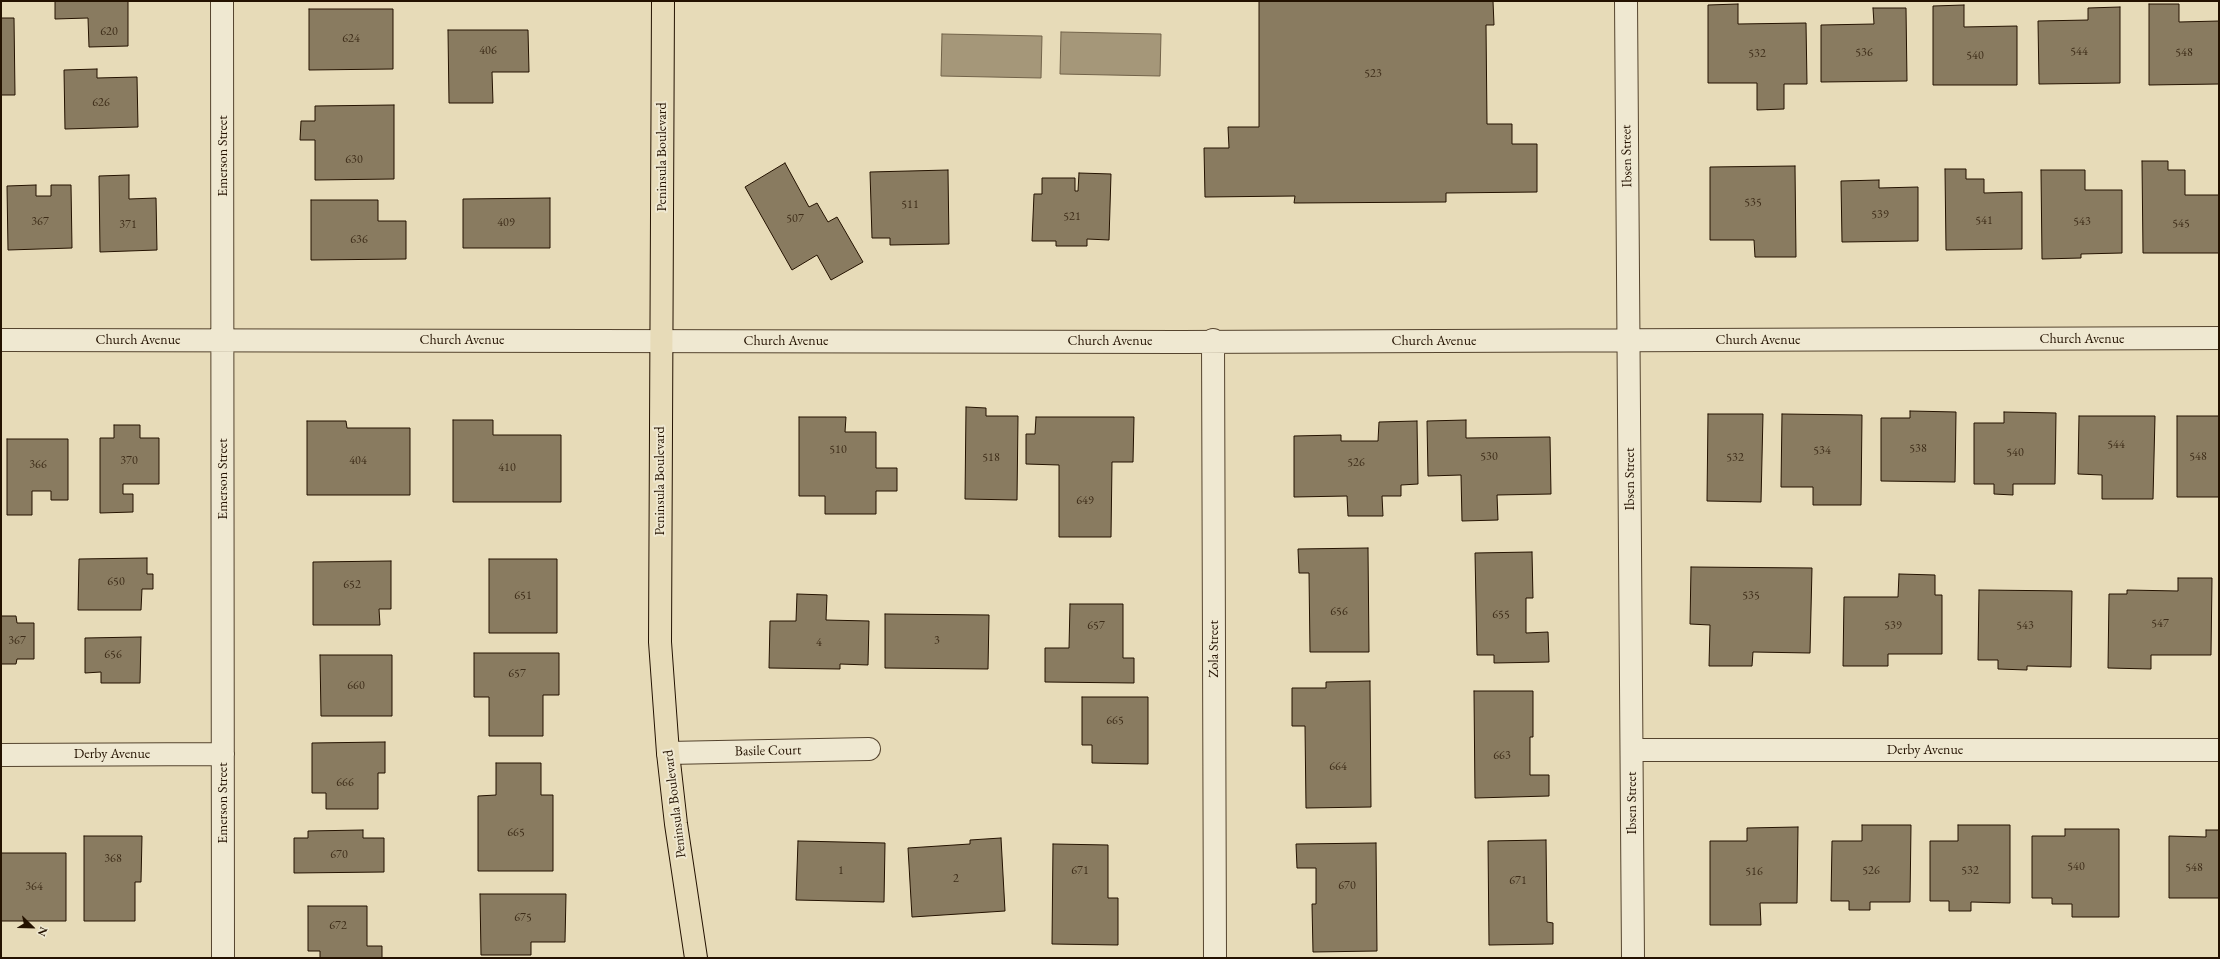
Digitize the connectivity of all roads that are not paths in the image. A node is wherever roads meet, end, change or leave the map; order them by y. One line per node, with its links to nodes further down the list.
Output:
1 (222, 1): 6 (street, Emerson Street)
2 (663, 1): 7 (main road, Peninsula Boulevard)
3 (1626, 1): 9 (street, Ibsen Street)
4 (2219, 338): 9 (street, Church Avenue)
5 (1, 340): 6 (street, Church Avenue)
6 (223, 340): 7 (street, Church Avenue); 14 (street, Emerson Street)
7 (660, 340): 8 (street, Church Avenue); 13 (main road, Peninsula Boulevard)
8 (1213, 340): 9 (street, Church Avenue); 18 (street, Zola Street)
9 (1629, 341): 11 (street, Ibsen Street)
10 (869, 749): 13 (street, Basile Court)
11 (1632, 750): 12 (street, Derby Avenue); 19 (street, Ibsen Street)
12 (2219, 750)
13 (668, 753): 17 (main road, Peninsula Boulevard)
14 (223, 754): 15 (street, Derby Avenue); 16 (street, Emerson Street)
15 (1, 755)
16 (223, 958)
17 (696, 958)
18 (1215, 958)
19 (1633, 958)

